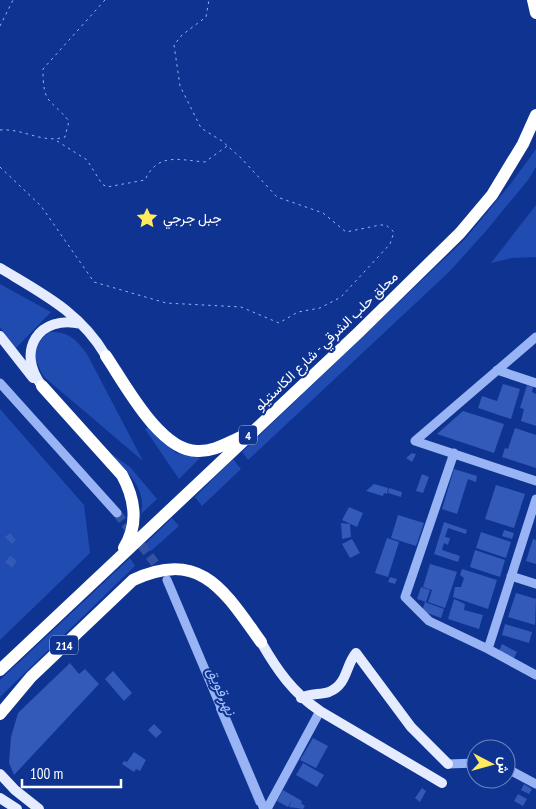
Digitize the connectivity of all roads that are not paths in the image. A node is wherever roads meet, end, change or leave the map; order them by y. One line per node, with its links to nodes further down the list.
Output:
1 (533, 0): 2 (highway)
2 (536, 13)
3 (536, 114): 13 (highway, محلق حلب الشرقي - شارع الكاستيلو / 4)
4 (0, 268): 5 (main road)
5 (83, 325): 8 (main road); 12 (main road)
6 (0, 336): 12 (main road)
7 (536, 337): 9 (street)
8 (106, 356): 13 (highway)
9 (497, 370): 11 (street); 14 (street)
10 (0, 382): 17 (street)
11 (536, 383)
12 (42, 386): 18 (highway)
13 (252, 431): 18 (highway, محلق حلب الشرقي - شارع الكاستيلو / 4)
14 (454, 453): 15 (street); 23 (street)
15 (536, 481)
16 (536, 499): 19 (street)
17 (117, 513)
18 (115, 560): 24 (highway, محلق حلب الشرقي - شارع الكاستيلو / 4)
19 (511, 576): 21 (street); 23 (street)
20 (168, 580): 38 (street)
21 (536, 584)
22 (261, 642): 26 (main road); 28 (highway, 214)
23 (488, 649): 25 (street)
24 (0, 670)
25 (536, 675)
26 (301, 698): 27 (main road); 29 (main road)
27 (320, 711): 33 (main road); 38 (street)
28 (0, 714)
29 (448, 764): 30 (street)
30 (466, 764)
31 (516, 773): 34 (street)
32 (0, 774): 37 (main road)
33 (442, 783)
34 (536, 784)
35 (0, 798): 36 (main road)
36 (17, 809)
37 (38, 809)
38 (266, 809)

